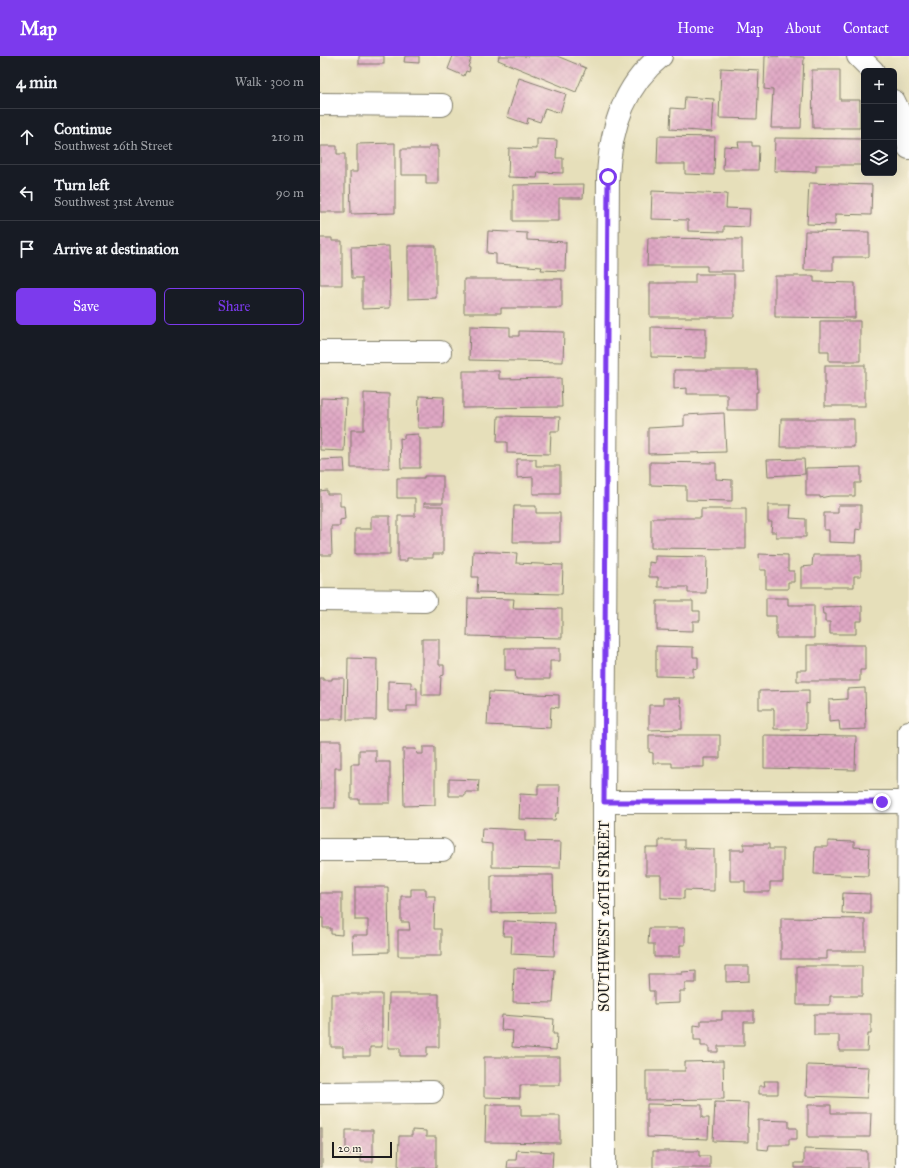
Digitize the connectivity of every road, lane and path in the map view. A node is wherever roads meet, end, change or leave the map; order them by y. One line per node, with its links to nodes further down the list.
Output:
1 (661, 56): 13 (street, SOUTHWEST 26TH STREET)
2 (858, 56): 3 (street)
3 (870, 68)
4 (320, 104): 6 (street)
5 (895, 104): 7 (street)
6 (442, 105)
7 (909, 148)
8 (320, 352): 9 (street)
9 (440, 352)
10 (320, 600): 11 (street)
11 (425, 601)
12 (909, 732): 14 (street)
13 (604, 802): 14 (street); 19 (street, SOUTHWEST 26TH STREET)
14 (909, 802): 20 (street)
15 (320, 850): 16 (street)
16 (442, 850)
17 (432, 1092): 18 (street)
18 (320, 1093)
19 (604, 1168)
20 (907, 1168)

